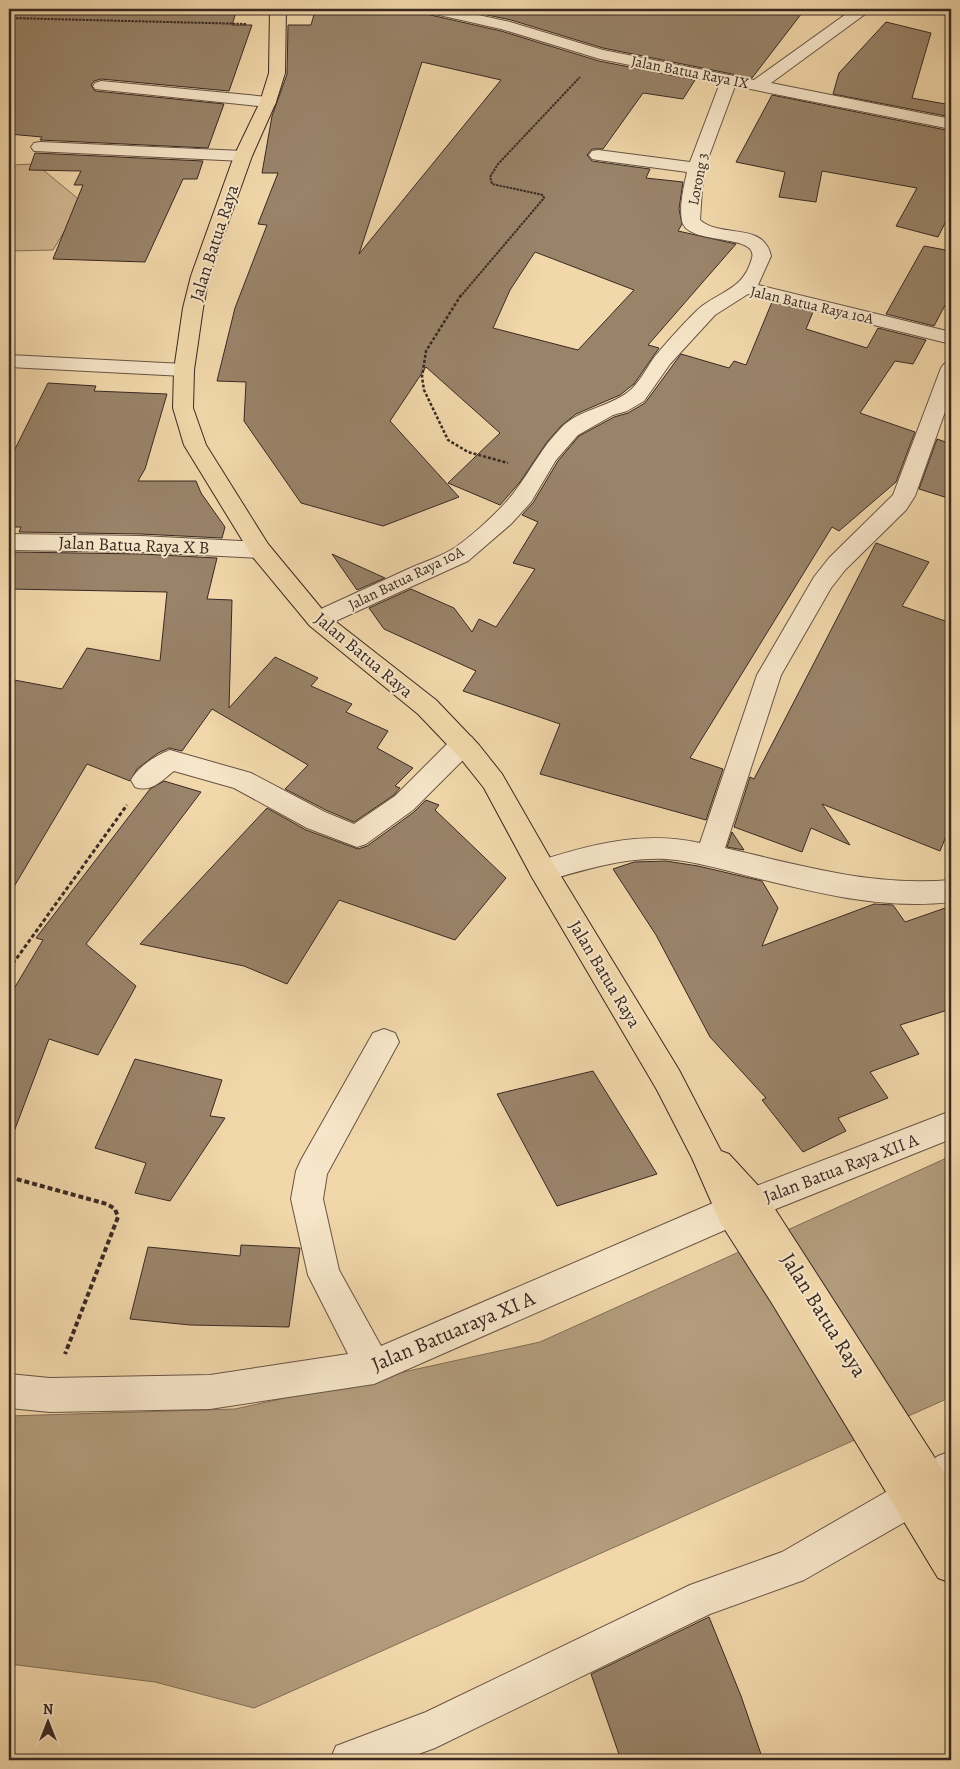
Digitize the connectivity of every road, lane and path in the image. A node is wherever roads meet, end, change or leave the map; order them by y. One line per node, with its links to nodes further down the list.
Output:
1 (433, 9): 5 (street, Jalan Batua Raya IX)
2 (863, 9): 7 (street)
3 (278, 17): 4 (path); 9 (main road, Jalan Batua Raya)
4 (9, 18)
5 (600, 54): 6 (street, Jalan Batua Raya IX); 20 (path)
6 (730, 80): 7 (street, Jalan Batua Raya IX); 14 (street, Lorong 3)
7 (758, 85): 10 (street, Jalan Batua Raya IX)
8 (101, 86): 9 (street)
9 (268, 102): 13 (main road, Jalan Batua Raya)
10 (951, 124)
11 (40, 147): 13 (street)
12 (598, 155): 14 (street)
13 (242, 156): 19 (main road, Jalan Batua Raya)
14 (697, 168): 15 (street, Lorong 3)
15 (745, 288): 16 (street, Jalan Batua Raya 10A); 20 (street, Jalan Batua Raya 10A)
16 (951, 338)
17 (9, 360): 19 (street)
18 (951, 368): 26 (street)
19 (184, 370): 22 (main road, Jalan Batua Raya)
20 (538, 470): 23 (street, Jalan Batua Raya 10A)
21 (9, 542): 22 (street, Jalan Batua Raya X B)
22 (260, 550): 23 (main road, Jalan Batua Raya)
23 (318, 620): 24 (main road, Jalan Batua Raya)
24 (463, 744): 25 (street); 27 (main road, Jalan Batua Raya)
25 (144, 780): 29 (path)
26 (709, 856): 27 (street); 28 (street)
27 (543, 871): 33 (main road, Jalan Batua Raya)
28 (951, 891)
29 (9, 969)
30 (384, 1042): 34 (street)
31 (951, 1124): 33 (street, Jalan Batua Raya XII A)
32 (9, 1177): 36 (path)
33 (746, 1213): 34 (street, Jalan Batuaraya XI A); 37 (main road, Jalan Batua Raya)
34 (374, 1367): 36 (street, Jalan Batuaraya XI A)
35 (9, 1391): 36 (street, Jalan Batuaraya XI A)
36 (50, 1395)
37 (921, 1476): 38 (main road); 39 (main road); 40 (street)
38 (951, 1515)
39 (951, 1566)
40 (350, 1760)

